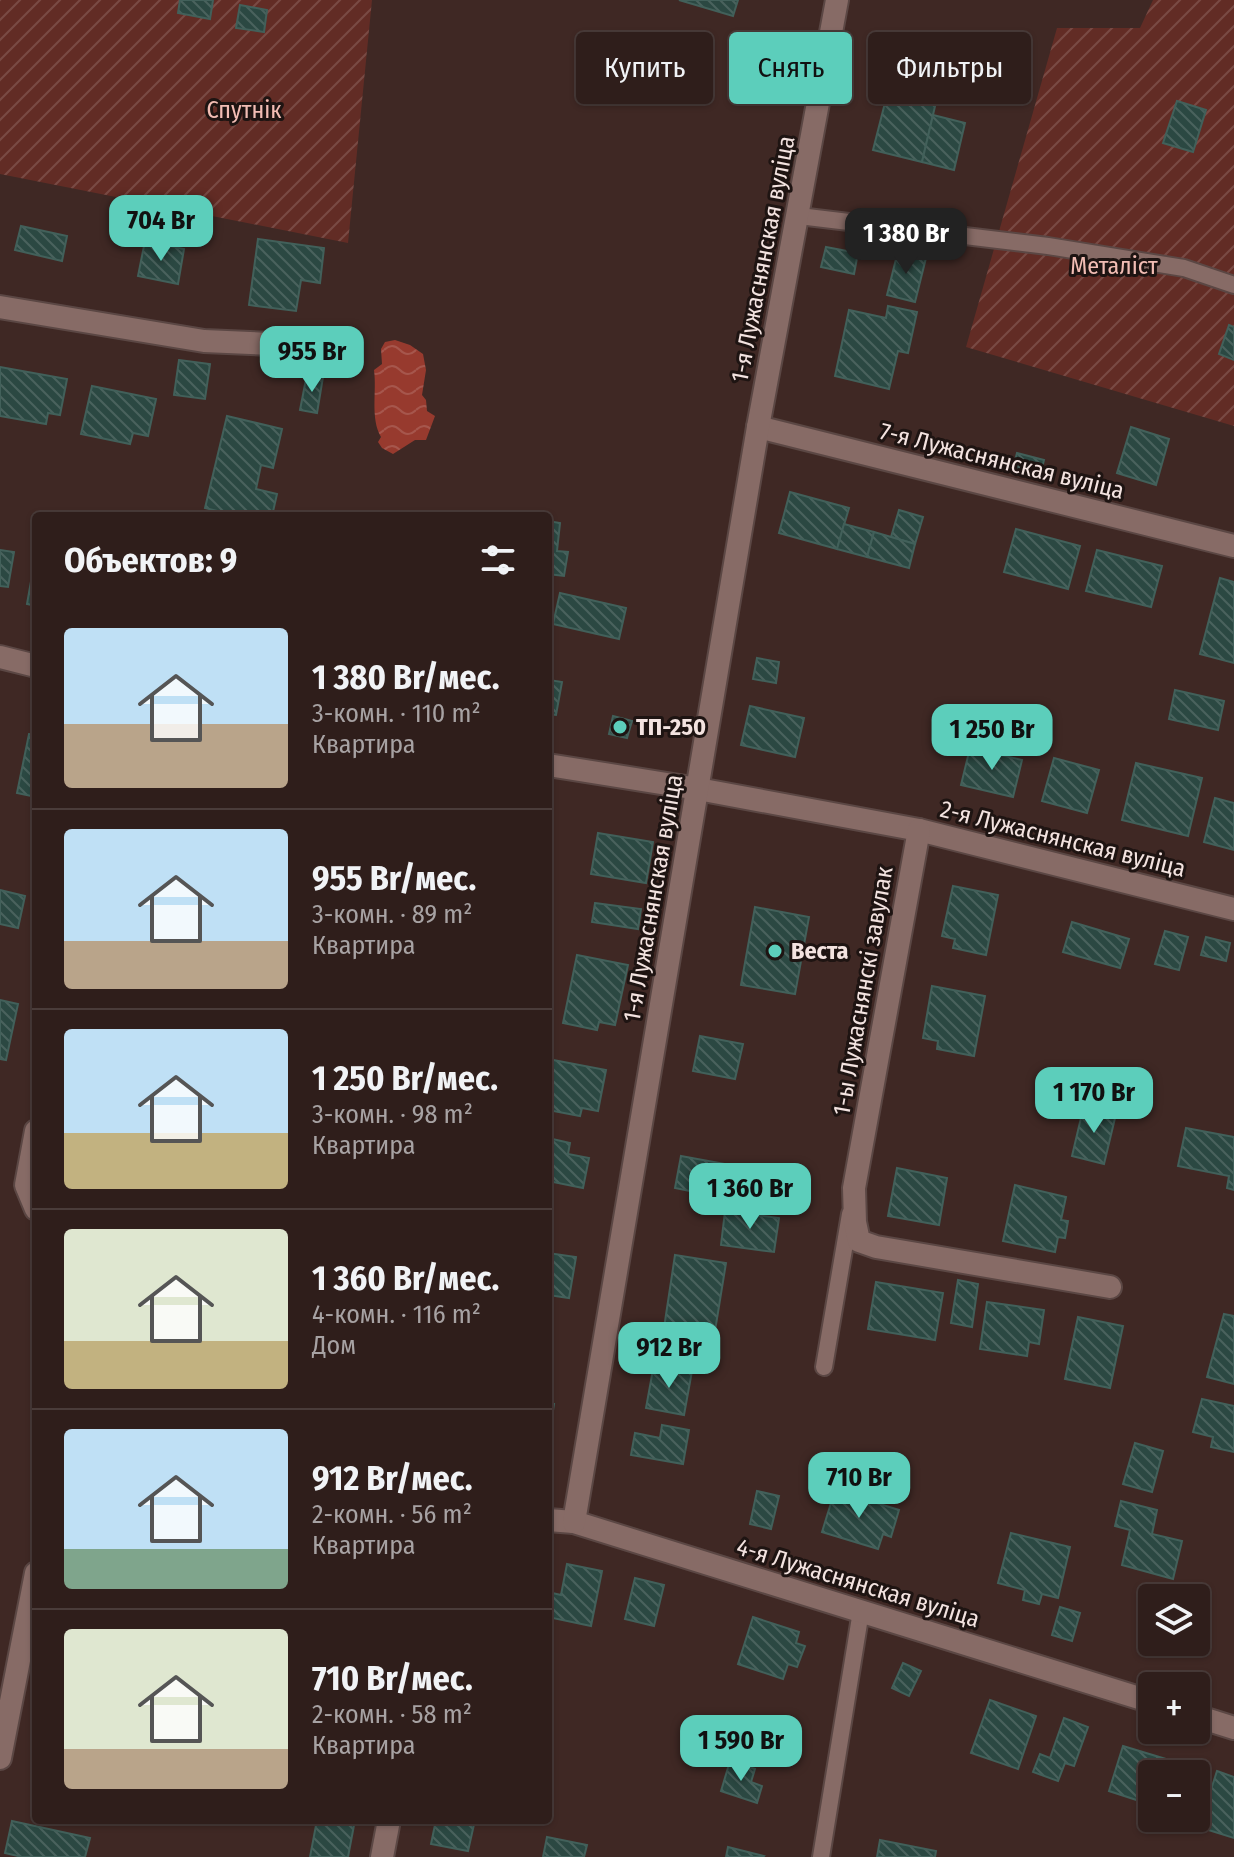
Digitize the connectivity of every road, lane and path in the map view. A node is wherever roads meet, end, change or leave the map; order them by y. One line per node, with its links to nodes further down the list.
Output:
1 (837, 0): 2 (street, 1-я Лужаснянская вуліца)
2 (799, 216): 3 (lane); 6 (street, 1-я Лужаснянская вуліца)
3 (1234, 285)
4 (0, 307): 5 (street)
5 (293, 345)
6 (758, 427): 7 (street, 7-я Лужаснянская вуліца); 11 (street, 1-я Лужаснянская вуліца)
7 (1234, 546)
8 (0, 657): 9 (street)
9 (32, 665)
10 (552, 766): 11 (street, 2-я Лужаснянская вуліца)
11 (698, 789): 12 (street, 2-я Лужаснянская вуліца); 20 (street, 1-я Лужаснянская вуліца)
12 (919, 830): 13 (street, 2-я Лужаснянская вуліца); 15 (street, 1-ы Лужаснянскі завулак)
13 (1234, 909)
14 (32, 1153): 16 (street)
15 (854, 1188): 17 (street, 1-ы Лужаснянскі завулак); 18 (lane)
16 (32, 1199)
17 (1110, 1287)
18 (824, 1367)
19 (552, 1520): 20 (street, 4-я Лужаснянская вуліца)
20 (574, 1522): 22 (street, 4-я Лужаснянская вуліца)
21 (32, 1594): 26 (street)
22 (861, 1611): 23 (street, 4-я Лужаснянская вуліца); 29 (lane)
23 (1138, 1698)
24 (1210, 1720): 25 (street)
25 (1234, 1728)
26 (0, 1758)
27 (388, 1824): 28 (street)
28 (382, 1857)
29 (821, 1857)

